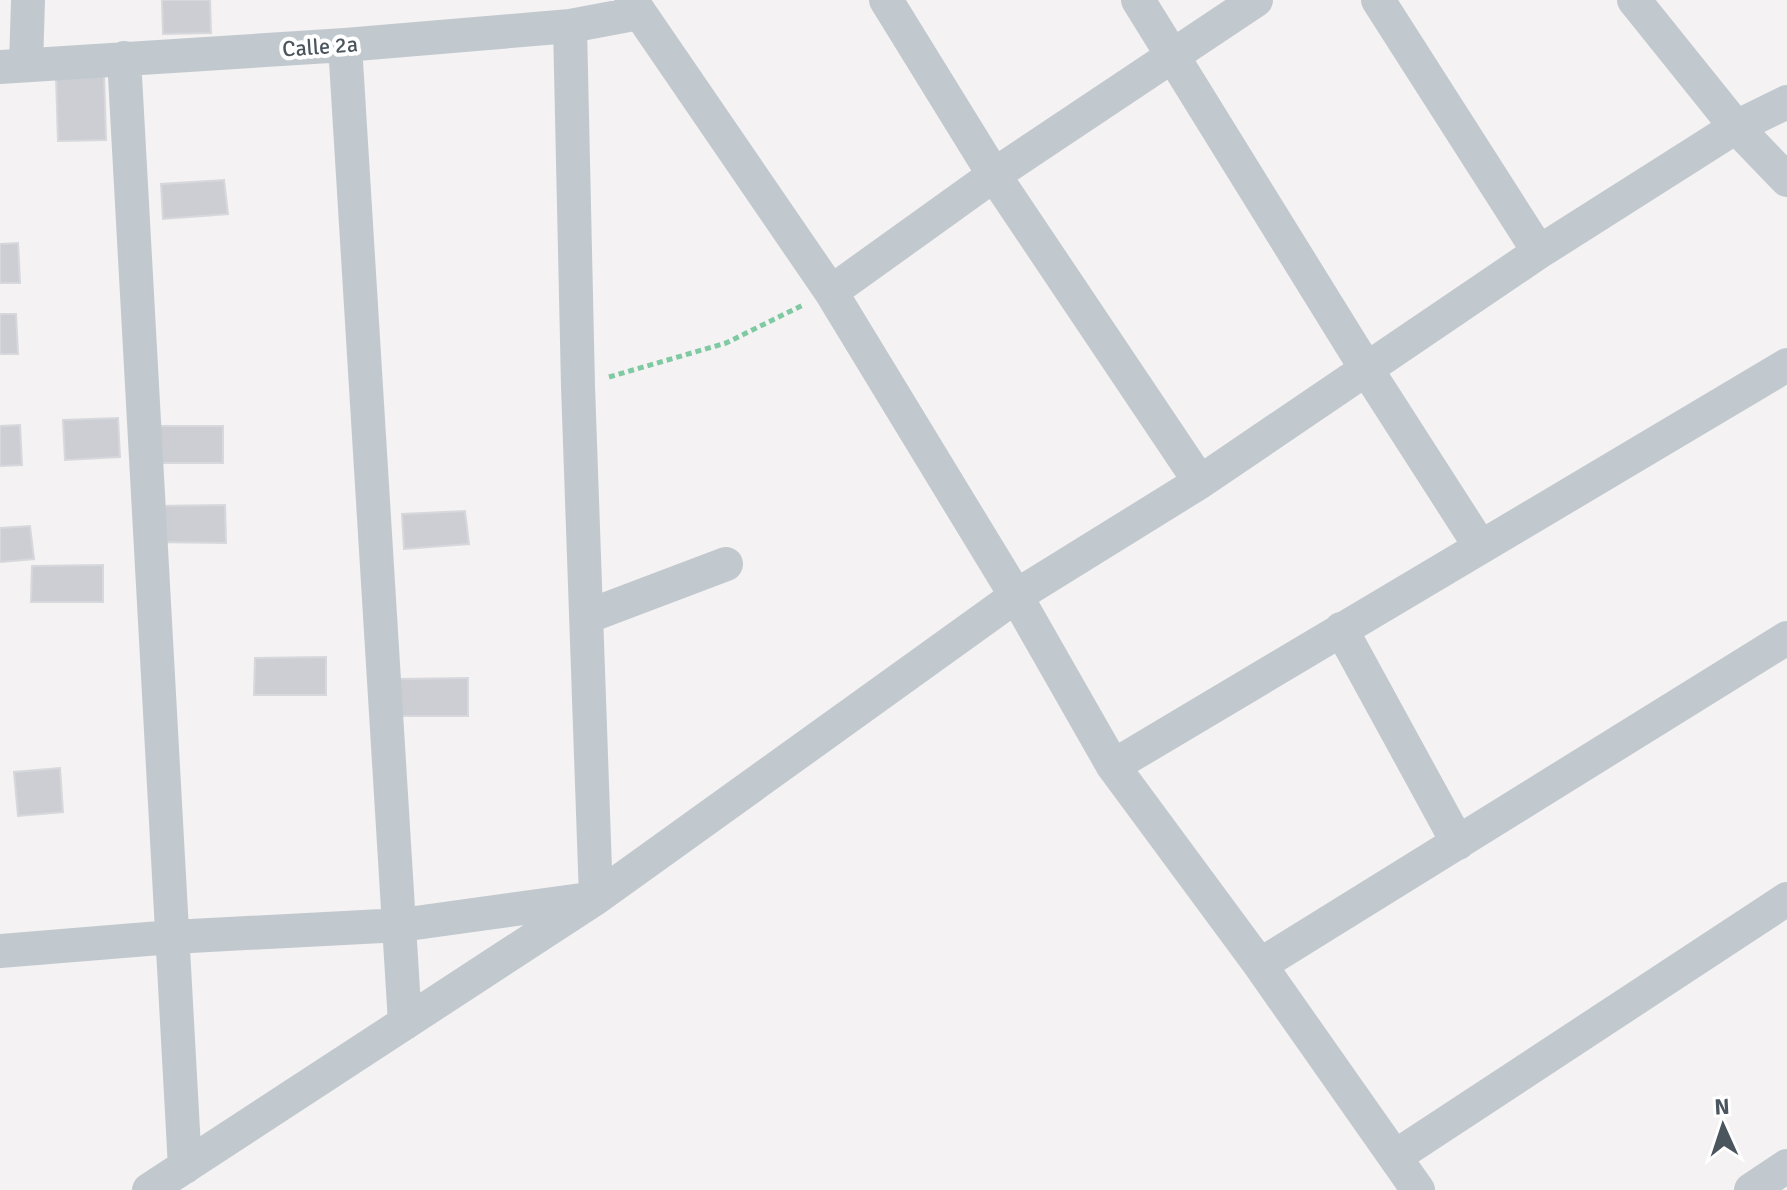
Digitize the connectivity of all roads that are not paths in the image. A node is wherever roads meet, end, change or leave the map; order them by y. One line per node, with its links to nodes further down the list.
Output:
1 (28, 0): 12 (street)
2 (886, 0): 15 (street)
3 (1138, 0): 10 (street)
4 (1256, 0): 10 (street)
5 (1378, 0): 17 (street)
6 (1634, 0): 14 (street)
7 (635, 7): 8 (street, Calle 2a); 18 (street)
8 (570, 26): 9 (street, Calle 2a); 25 (street)
9 (345, 45): 11 (street, Calle 2a); 32 (street)
10 (1172, 57): 15 (street); 20 (street)
11 (124, 58): 12 (street, Calle 2a); 33 (street)
12 (13, 66)
13 (1787, 102): 14 (street)
14 (1736, 127): 16 (street); 17 (street)
15 (994, 175): 18 (street); 21 (street)
16 (1787, 180)
17 (1539, 252): 20 (street)
18 (831, 292): 24 (street)
19 (1787, 365): 22 (street)
20 (1367, 370): 21 (street); 22 (street)
21 (1200, 482): 24 (street)
22 (1480, 546): 26 (street)
23 (726, 564): 25 (street)
24 (1016, 596): 28 (street); 30 (street)
25 (586, 617): 30 (street)
26 (1341, 629): 28 (street); 29 (street)
27 (1787, 638): 29 (street)
28 (1113, 766): 35 (street)
29 (1458, 843): 35 (street)
30 (596, 898): 32 (street); 36 (street)
31 (1787, 899): 37 (street)
32 (401, 925): 33 (street); 36 (street)
33 (172, 937): 34 (street); 39 (street)
34 (0, 951)
35 (1260, 965): 37 (street)
36 (405, 1023): 39 (street)
37 (1396, 1156): 41 (street)
38 (1787, 1166): 42 (street)
39 (185, 1167): 40 (street)
40 (149, 1190)
41 (1418, 1190)
42 (1751, 1190)

